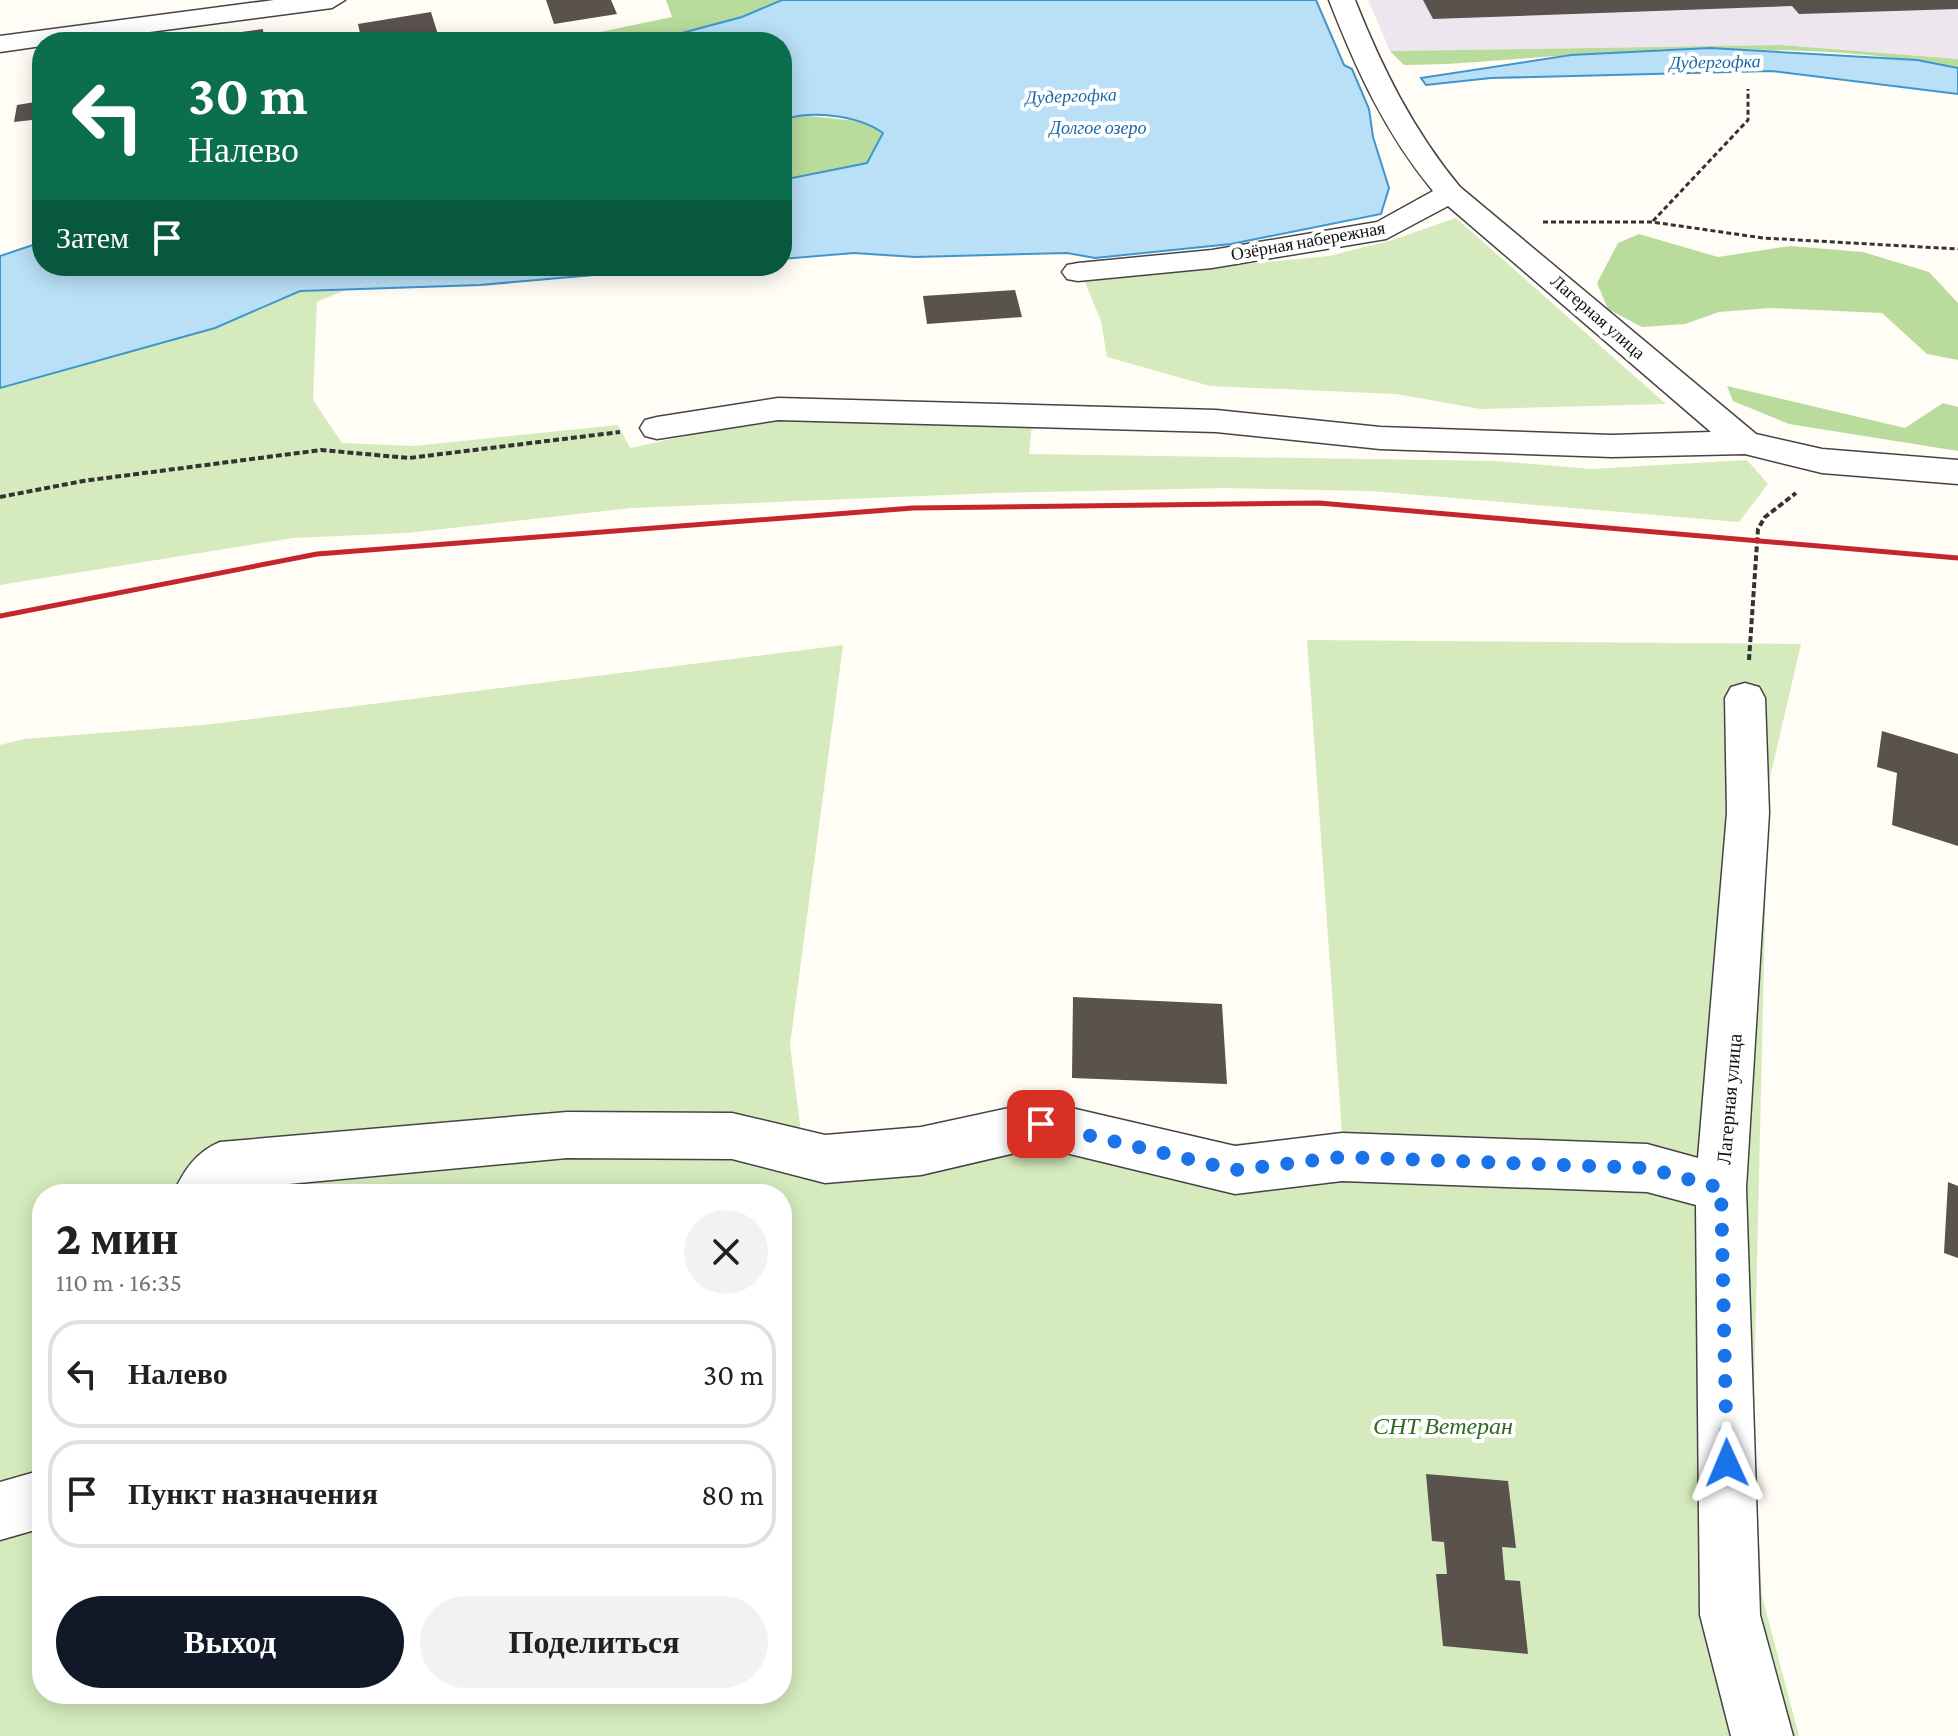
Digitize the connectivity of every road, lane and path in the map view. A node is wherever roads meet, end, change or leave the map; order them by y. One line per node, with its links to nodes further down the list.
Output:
1 (332, 0): 3 (street)
2 (1342, 0): 7 (street)
3 (91, 32)
4 (32, 40): 5 (street)
5 (0, 44)
6 (1748, 89): 8 (path)
7 (1450, 193): 9 (street, Лагерная улица); 11 (street, Озёрная набережная)
8 (1652, 222): 9 (path); 10 (path)
9 (1494, 228): 13 (street, Лагерная улица)
10 (1958, 249)
11 (1078, 272)
12 (657, 428): 13 (street); 16 (path)
13 (1745, 443): 14 (street)
14 (1822, 461): 15 (street); 17 (path)
15 (1958, 472)
16 (0, 497)
17 (1745, 698): 19 (street, Лагерная улица)
18 (206, 1184): 19 (street)
19 (1721, 1188): 22 (street, Лагерная улица)
20 (32, 1502): 21 (street)
21 (0, 1511)
22 (1762, 1736)

